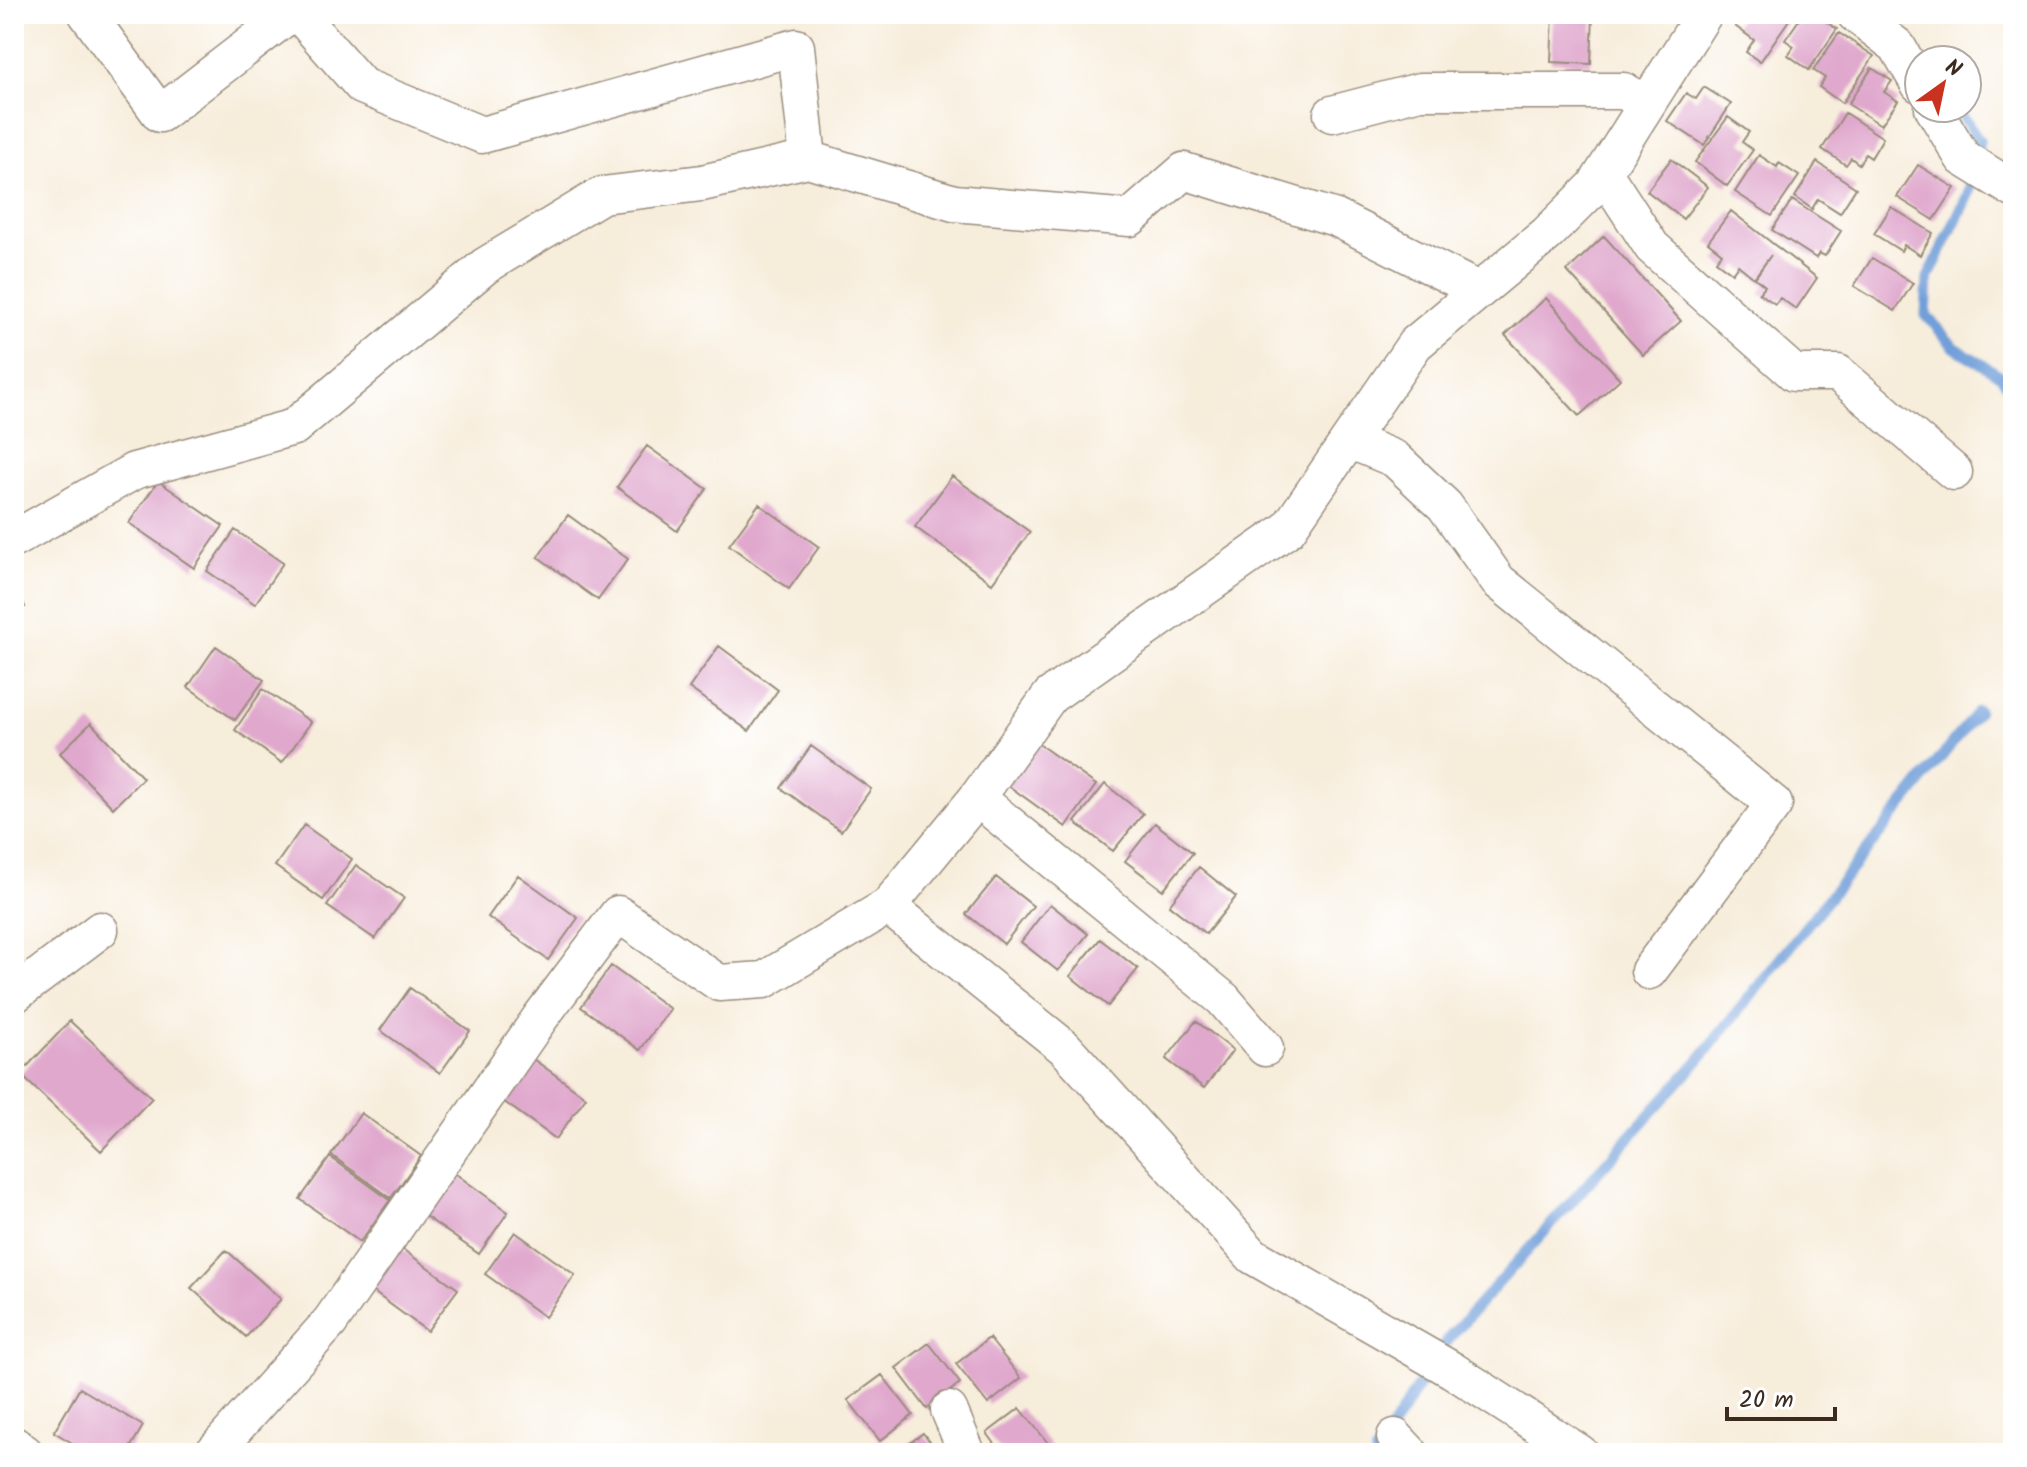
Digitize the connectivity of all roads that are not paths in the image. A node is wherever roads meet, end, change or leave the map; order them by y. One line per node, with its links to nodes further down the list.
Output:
1 (87, 14): 2 (street)
2 (290, 14)
3 (299, 14): 10 (street)
4 (1704, 14): 7 (street)
5 (1855, 14): 6 (street)
6 (1903, 56)
7 (1647, 104): 8 (street); 11 (street)
8 (1332, 114)
9 (1943, 124): 12 (street)
10 (808, 159): 13 (street); 16 (street)
11 (1604, 173): 13 (street); 15 (street)
12 (2013, 189)
13 (1478, 290): 14 (street)
14 (1349, 440): 17 (street); 20 (street)
15 (1954, 472)
16 (14, 539)
17 (977, 798): 18 (street); 22 (street)
18 (888, 906): 25 (street); 27 (street)
19 (100, 930): 21 (street)
20 (1649, 971)
21 (14, 995)
22 (1265, 1048)
23 (949, 1410): 28 (street)
24 (14, 1445): 26 (street)
25 (1568, 1450)
26 (25, 1453)
27 (213, 1453)
28 (967, 1453)

